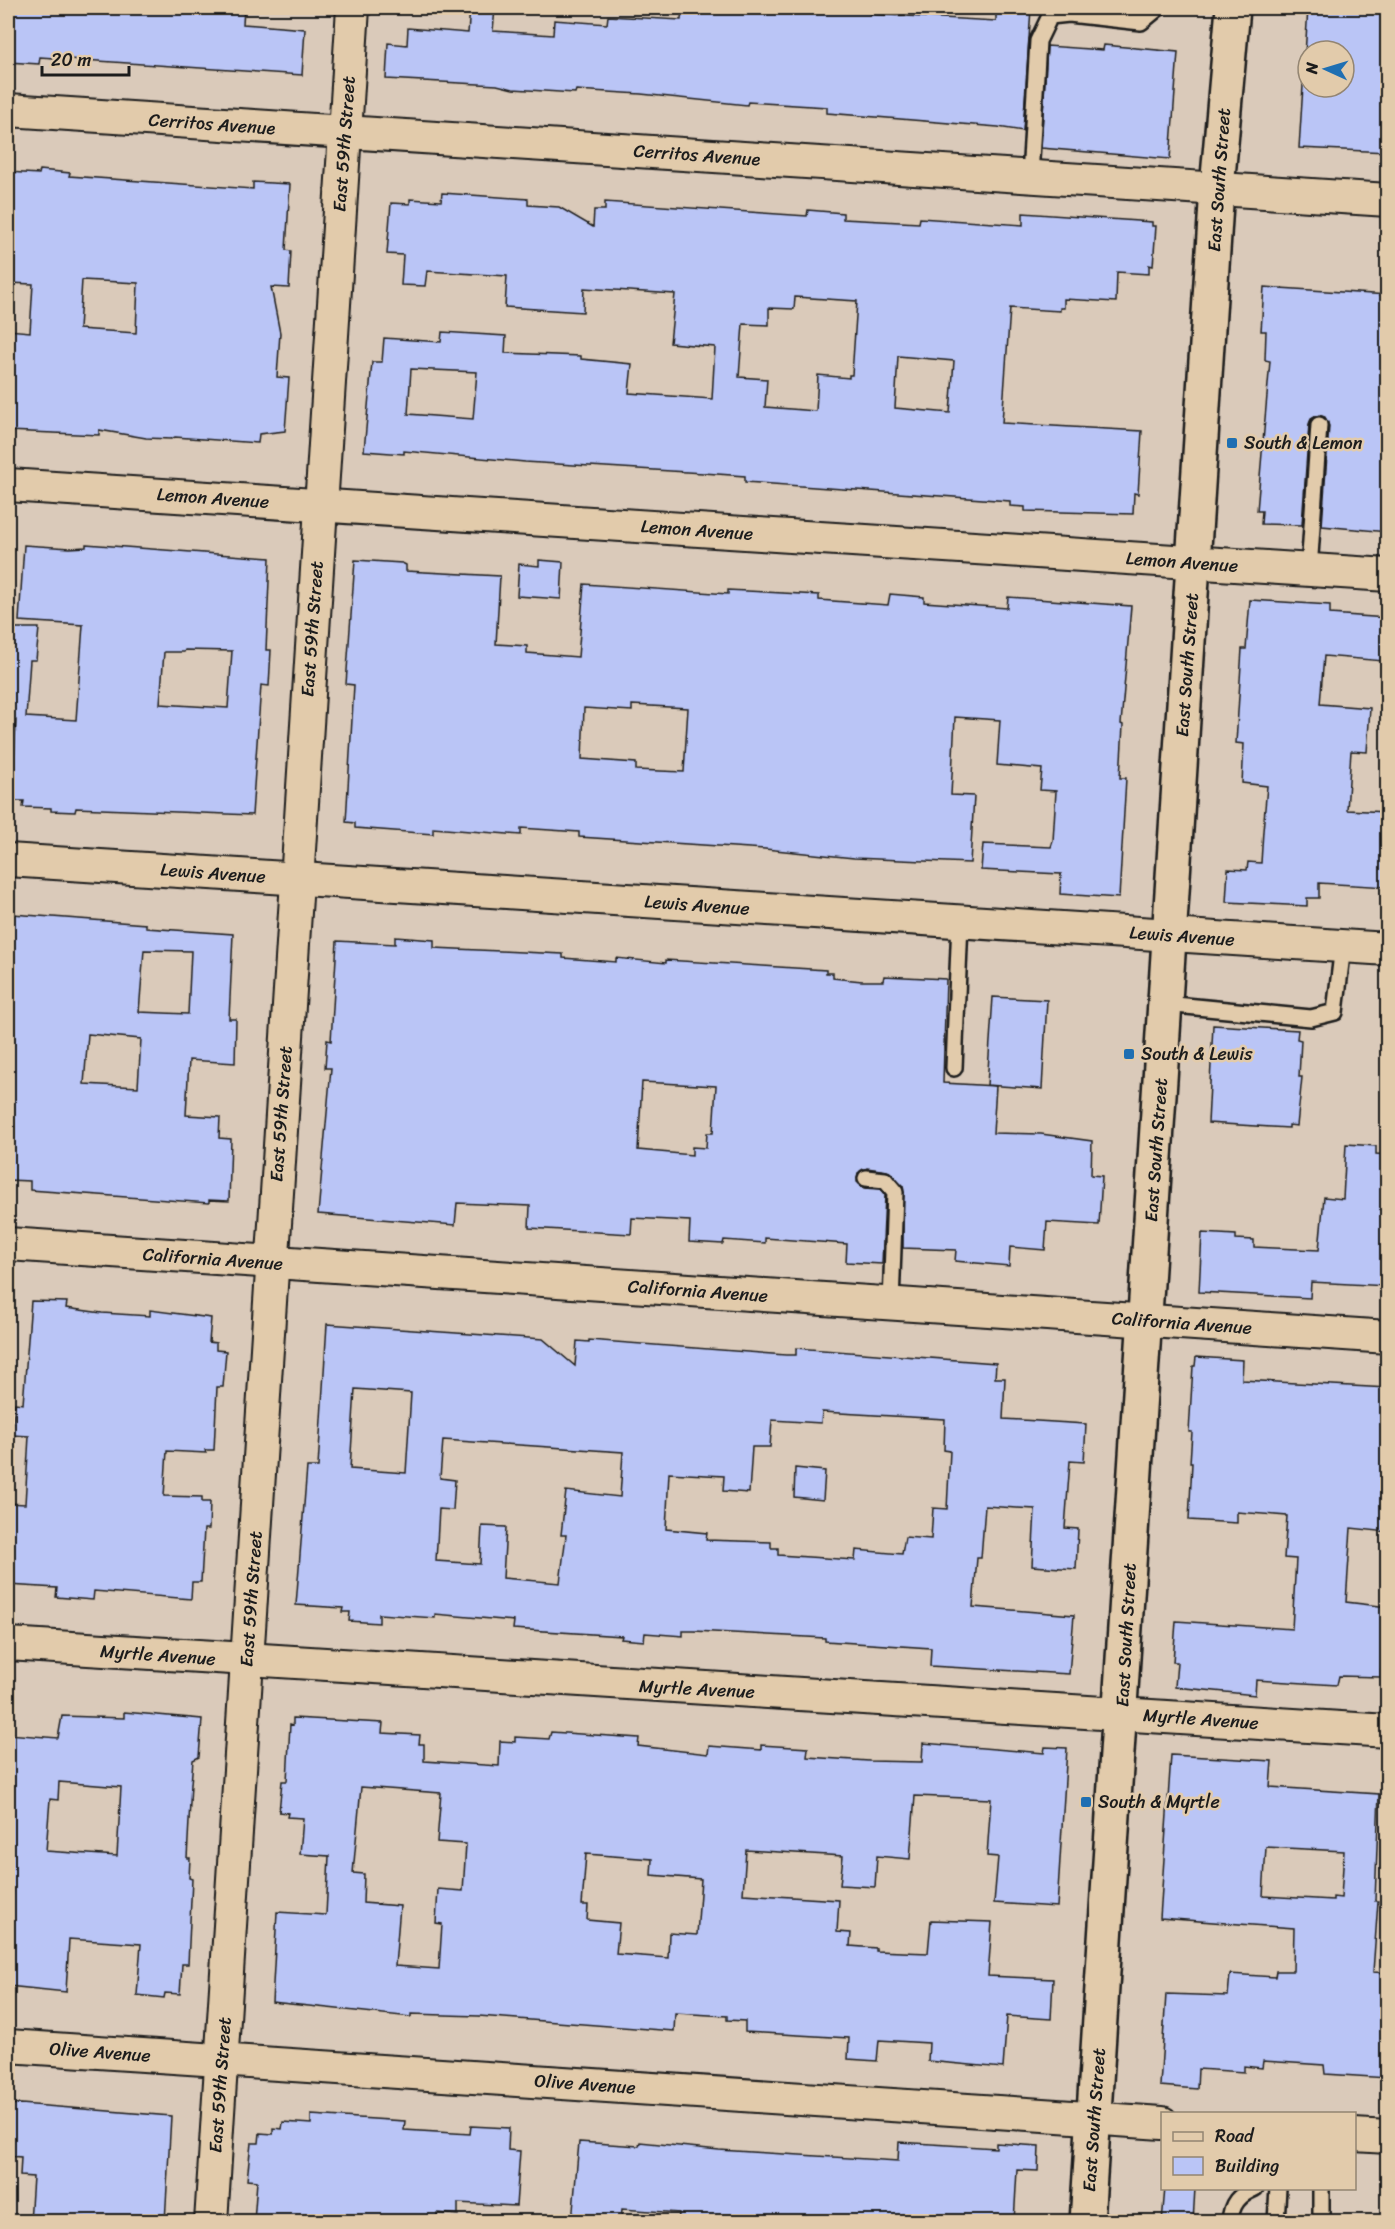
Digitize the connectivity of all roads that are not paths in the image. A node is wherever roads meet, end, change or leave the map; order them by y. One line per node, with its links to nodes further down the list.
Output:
1 (353, 8): 6 (street, East 59th Street)
2 (1158, 8): 4 (lane)
3 (1233, 8): 8 (main road, East South Street)
4 (1069, 11): 7 (lane)
5 (8, 110): 6 (street, Cerritos Avenue)
6 (345, 134): 7 (street, Cerritos Avenue); 12 (street, East 59th Street)
7 (1030, 176): 8 (street, Cerritos Avenue)
8 (1217, 188): 9 (street, Cerritos Avenue); 13 (main road, East South Street)
9 (1388, 200)
10 (1318, 425): 14 (lane)
11 (8, 484): 12 (street, Lemon Avenue)
12 (320, 506): 13 (street, Lemon Avenue); 17 (street, East 59th Street)
13 (1194, 563): 14 (street, Lemon Avenue); 19 (main road, East South Street)
14 (1309, 570): 15 (street, Lemon Avenue)
15 (1388, 575)
16 (8, 860): 17 (street, Lewis Avenue)
17 (296, 879): 18 (street, Lewis Avenue); 26 (street, East 59th Street)
18 (960, 922): 19 (street, Lewis Avenue); 23 (lane)
19 (1170, 935): 20 (street, Lewis Avenue); 22 (main road, East South Street)
20 (1343, 946): 21 (street, Lewis Avenue); 22 (lane)
21 (1388, 949)
22 (1166, 1004): 28 (main road, East South Street)
23 (954, 1068)
24 (866, 1178): 27 (lane)
25 (8, 1244): 26 (street, California Avenue)
26 (272, 1263): 27 (street, California Avenue); 31 (street, East 59th Street)
27 (891, 1304): 28 (street, California Avenue)
28 (1144, 1320): 29 (street, California Avenue); 32 (main road, East South Street)
29 (1388, 1337)
30 (8, 1644): 31 (street, Myrtle Avenue)
31 (247, 1661): 32 (street, Myrtle Avenue); 35 (street, East 59th Street)
32 (1121, 1714): 33 (street, Myrtle Avenue); 36 (main road, East South Street)
33 (1388, 1731)
34 (8, 2046): 35 (street, Olive Avenue)
35 (221, 2060): 36 (street, Olive Avenue); 43 (street, East 59th Street)
36 (1094, 2119): 37 (street, Olive Avenue); 44 (main road, East South Street)
37 (1161, 2123)
38 (1356, 2135): 39 (street)
39 (1388, 2137)
40 (1250, 2190): 45 (lane)
41 (1278, 2190): 46 (lane)
42 (1321, 2190): 47 (lane)
43 (211, 2222)
44 (1087, 2222)
45 (1230, 2222)
46 (1276, 2222)
47 (1321, 2222)

